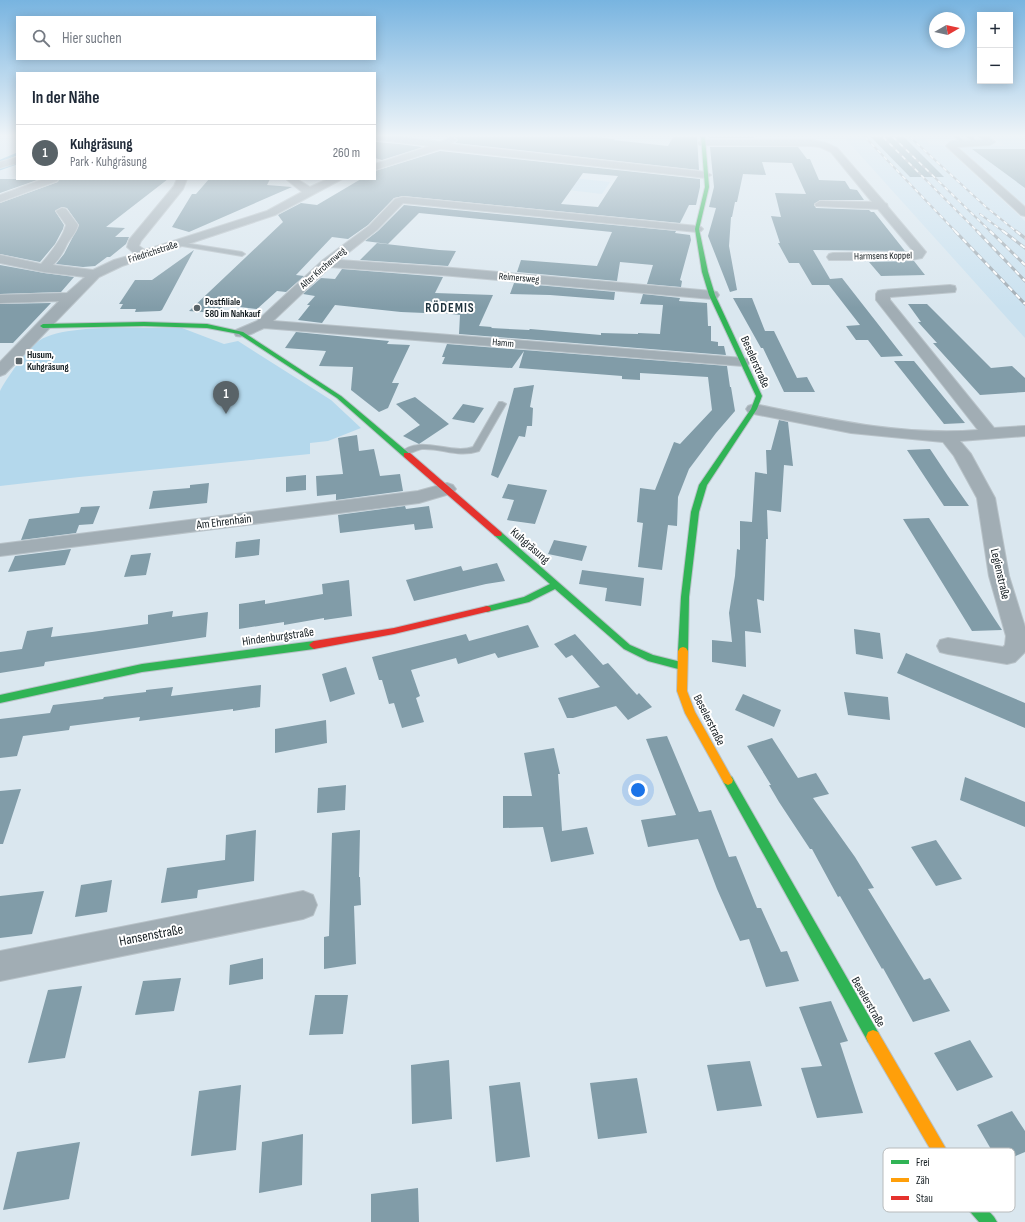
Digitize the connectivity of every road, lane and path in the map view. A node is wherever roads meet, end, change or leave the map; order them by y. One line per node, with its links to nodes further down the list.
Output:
1 (13, 194): 7 (street)
2 (173, 194): 14 (street)
3 (305, 194): 13 (street, Friedrichstraße)
4 (705, 194): 12 (street, Beselerstraße)
5 (872, 194): 9 (street, Harmsens Koppel)
6 (1004, 194): 11 (street)
7 (0, 199)
8 (820, 204): 9 (street)
9 (882, 206): 16 (street, Harmsens Koppel)
10 (62, 211): 19 (street)
11 (1025, 213)
12 (697, 229): 18 (street, Alter Kirchenweg); 22 (street, Beselerstraße)
13 (178, 244): 14 (street, Friedrichstraße); 15 (lane)
14 (143, 254): 20 (street, Friedrichstraße)
15 (242, 254)
16 (833, 257)
17 (0, 259): 19 (street)
18 (327, 263): 22 (street, Reimersweg); 25 (street, Alter Kirchenweg)
19 (44, 268): 20 (street)
20 (95, 274): 23 (street, Friedrichstraße)
21 (950, 289): 33 (street)
22 (712, 295): 28 (street, Beselerstraße)
23 (71, 297): 24 (street); 26 (street, Friedrichstraße)
24 (0, 299)
25 (262, 324): 27 (street, Alter Kirchenweg); 28 (street, Hamm)
26 (43, 326): 27 (street, Kuhgräsung); 29 (street, Friedrichstraße)
27 (241, 333): 35 (street, Kuhgräsung)
28 (743, 362): 31 (street, Beselerstraße)
29 (0, 371)
30 (502, 404): 35 (lane)
31 (754, 409): 34 (street); 40 (street, Beselerstraße)
32 (1025, 431): 33 (street)
33 (988, 433): 34 (street)
34 (948, 437): 39 (street, Legienstraße)
35 (404, 453): 36 (street, Kuhgräsung)
36 (447, 489): 37 (street, Am Ehrenhain); 38 (street, Kuhgräsung)
37 (0, 550)
38 (556, 585): 40 (street, Kuhgräsung); 41 (street, Hindenburgstraße)
39 (948, 646)
40 (682, 666): 44 (street, Beselerstraße)
41 (0, 699)
42 (303, 905): 43 (street, Hansenstraße)
43 (0, 966)
44 (937, 1148)
45 (980, 1212): 46 (street, Beselerstraße)
46 (989, 1222)

